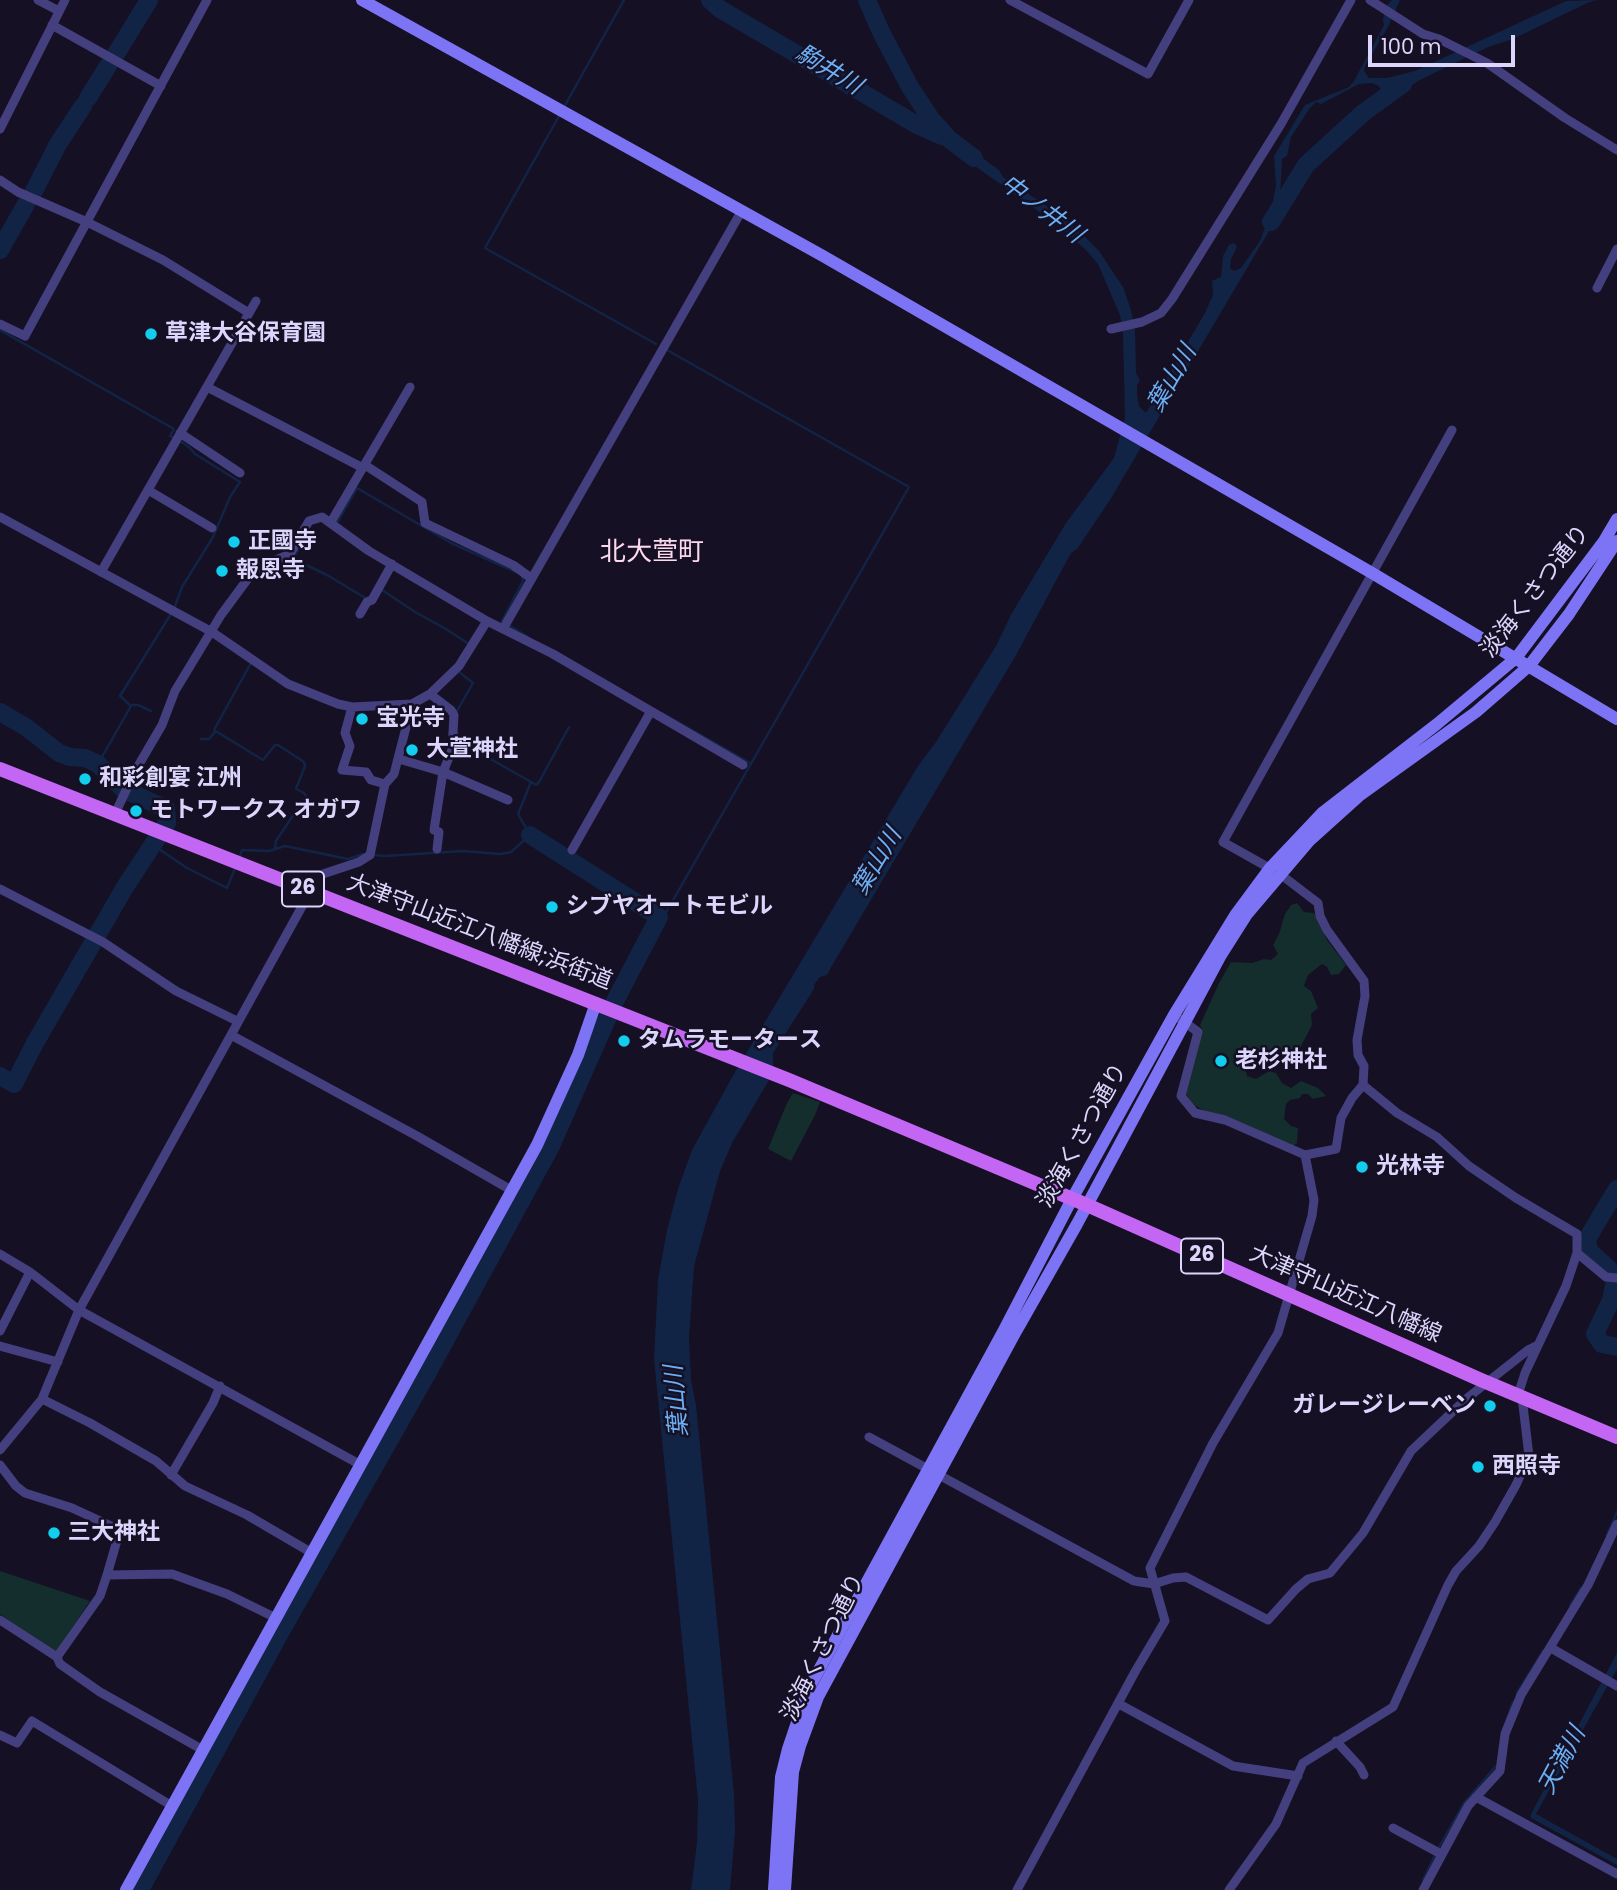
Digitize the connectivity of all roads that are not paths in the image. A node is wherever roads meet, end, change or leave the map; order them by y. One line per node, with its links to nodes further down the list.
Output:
1 (38, 0): 9 (street)
2 (65, 0): 9 (street)
3 (207, 0): 11 (street)
4 (362, 0): 15 (street)
5 (1010, 0): 6 (street)
6 (1189, 0)
7 (1351, 0): 22 (street)
8 (1370, 0): 13 (street)
9 (59, 10): 10 (street)
10 (52, 25): 11 (street); 12 (street)
11 (161, 86): 16 (street)
12 (0, 129)
13 (1617, 150)
14 (0, 180): 16 (street)
15 (741, 212): 37 (street); 38 (street)
16 (87, 222): 20 (street); 21 (street)
17 (1617, 250): 18 (street)
18 (1597, 288)
19 (256, 301): 20 (street)
20 (248, 313): 23 (street)
21 (0, 324)
22 (1111, 329)
23 (207, 387): 26 (street); 27 (street)
24 (410, 387): 27 (street)
25 (1452, 430): 37 (street)
26 (180, 433): 28 (street); 29 (street)
27 (364, 467): 32 (street); 38 (street)
28 (240, 473)
29 (148, 490): 33 (street); 36 (street)
30 (0, 517): 36 (street)
31 (1617, 519): 43 (street, 淡海くさつ通り)
32 (331, 522): 35 (street); 42 (street)
33 (212, 528)
34 (1617, 541): 44 (street, 淡海くさつ通り)
35 (392, 564): 39 (street); 40 (street)
36 (101, 572): 42 (street)
37 (1372, 573): 43 (street); 59 (street)
38 (531, 578): 41 (street)
39 (360, 614)
40 (487, 621): 41 (street); 45 (street)
41 (505, 625): 48 (street)
42 (212, 632): 47 (street); 56 (street)
43 (1516, 658): 44 (street); 59 (street, 淡海くさつ通り)
44 (1529, 666): 49 (street); 59 (street, 淡海くさつ通り)
45 (430, 694): 46 (street); 53 (street)
46 (412, 704): 47 (street); 50 (street)
47 (352, 707): 54 (street)
48 (651, 711): 51 (street); 58 (street)
49 (1617, 719)
50 (399, 759): 53 (street); 54 (street)
51 (743, 765)
52 (0, 769): 56 (main road, 大津守山近江八幡線;浜街道 / 26)
53 (443, 772): 55 (street); 57 (street)
54 (385, 784): 61 (street)
55 (508, 800)
56 (116, 814): 61 (main road, 大津守山近江八幡線;浜街道 / 26)
57 (437, 849)
58 (572, 850)
59 (1275, 871): 63 (street, 淡海くさつ通り); 67 (street)
60 (0, 889): 64 (street)
61 (310, 892): 62 (main road, 大津守山近江八幡線;浜街道 / 26); 64 (street)
62 (606, 1007): 66 (main road, 大津守山近江八幡線;浜街道 / 26); 69 (street)
63 (1179, 1019): 68 (street); 70 (street, 淡海くさつ通り); 71 (street, 淡海くさつ通り)
64 (237, 1021): 65 (street)
65 (231, 1035): 69 (street); 77 (street)
66 (785, 1079): 70 (main road, 大津守山近江八幡線 / 26)
67 (1363, 1085): 68 (street); 72 (street)
68 (1306, 1155): 76 (street)
69 (511, 1191): 89 (street)
70 (1072, 1199): 71 (main road, 大津守山近江八幡線 / 26); 91 (street, 淡海くさつ通り)
71 (1087, 1205): 76 (main road, 大津守山近江八幡線 / 26); 91 (street, 淡海くさつ通り)
72 (1577, 1253): 75 (street); 79 (street)
73 (0, 1254): 74 (street)
74 (30, 1272): 77 (street); 78 (street)
75 (1613, 1278)
76 (1290, 1295): 82 (main road, 大津守山近江八幡線 / 26); 96 (street)
77 (79, 1310): 81 (street); 83 (street)
78 (0, 1331)
79 (1538, 1345): 82 (street); 84 (street)
80 (0, 1346): 81 (street)
81 (58, 1362): 85 (street)
82 (1487, 1383): 84 (main road, 大津守山近江八幡線 / 26); 96 (street)
83 (219, 1386): 89 (street); 92 (street)
84 (1520, 1396): 87 (main road, 大津守山近江八幡線 / 26); 104 (street)
85 (42, 1399): 88 (street); 92 (street)
86 (869, 1437): 91 (street)
87 (1617, 1437)
88 (0, 1450)
89 (359, 1464): 94 (street)
90 (0, 1465): 95 (street)
91 (932, 1471): 96 (street); 114 (street, 淡海くさつ通り); 115 (street, 淡海くさつ通り)
92 (171, 1475): 94 (street)
93 (1617, 1524): 99 (street)
94 (312, 1553): 97 (street)
95 (107, 1575): 97 (street); 100 (street)
96 (1154, 1584): 102 (street)
97 (276, 1618): 105 (street)
98 (0, 1620): 100 (street)
99 (1551, 1647): 101 (street); 108 (street)
100 (57, 1657): 105 (street)
101 (1614, 1684)
102 (1119, 1704): 107 (street); 116 (street)
103 (0, 1735): 109 (street)
104 (1336, 1741): 106 (street); 107 (street)
105 (203, 1750): 109 (street)
106 (1364, 1775)
107 (1298, 1776): 117 (street)
108 (1476, 1797): 111 (street); 112 (street)
109 (172, 1806): 113 (street)
110 (1393, 1828): 111 (street)
111 (1441, 1854): 118 (street)
112 (1617, 1874)
113 (126, 1890)
114 (774, 1890)
115 (785, 1890)
116 (1017, 1890)
117 (1229, 1890)
118 (1423, 1890)

